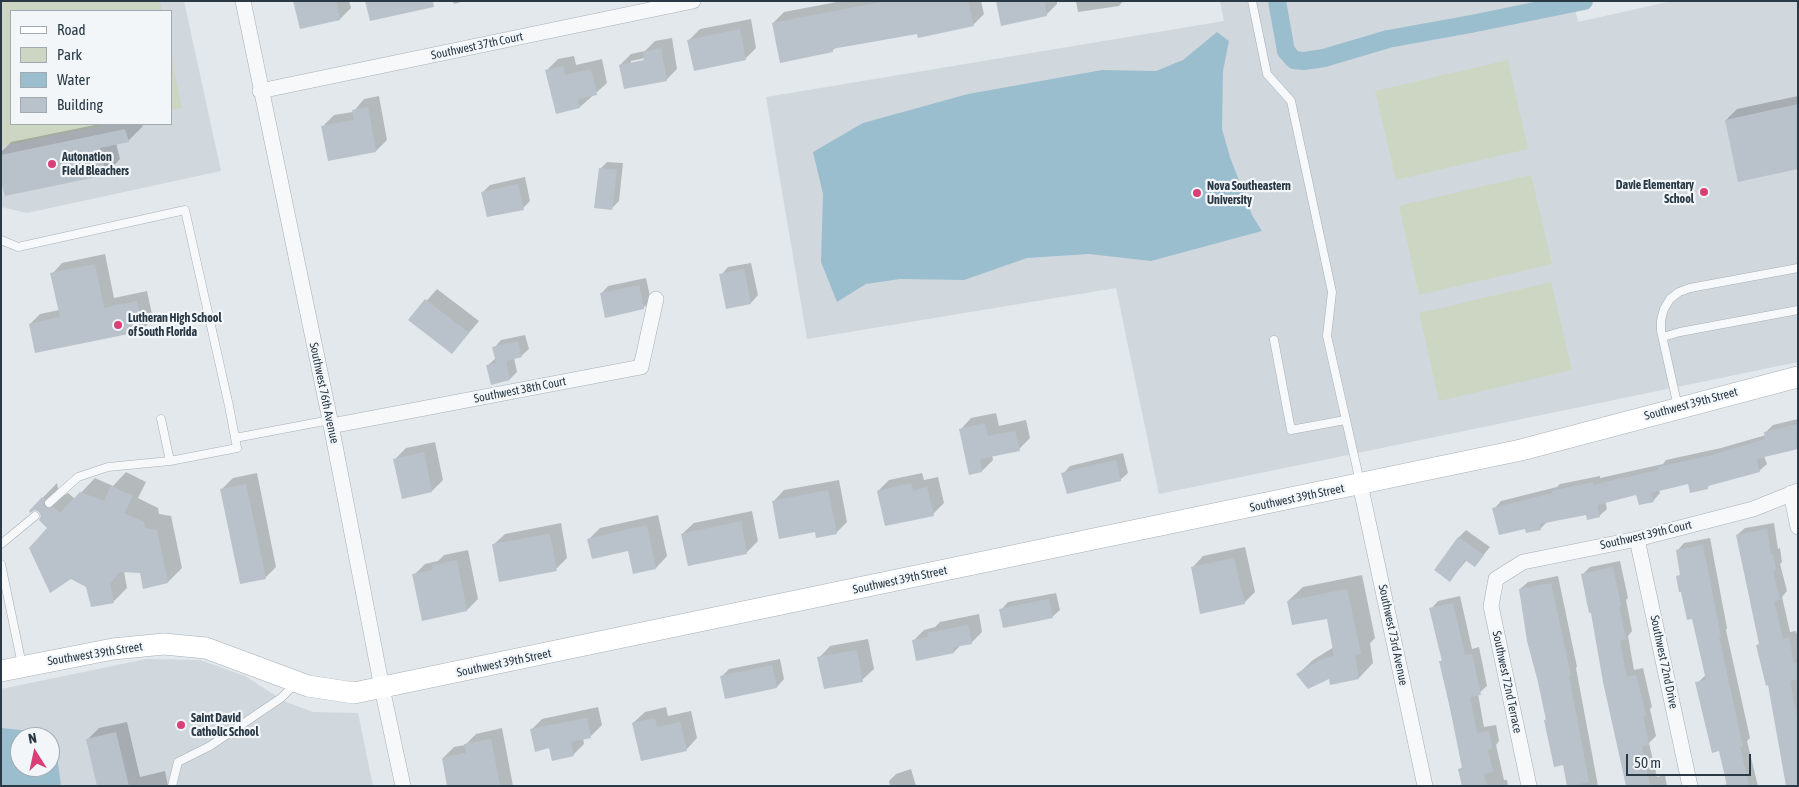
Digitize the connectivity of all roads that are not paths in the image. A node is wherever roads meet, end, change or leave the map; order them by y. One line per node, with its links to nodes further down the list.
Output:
1 (243, 1): 4 (street, Southwest 76th Avenue)
2 (693, 1): 4 (street, Southwest 37th Court)
3 (1252, 1): 14 (lane)
4 (260, 92): 15 (street, Southwest 76th Avenue)
5 (2, 243): 16 (lane)
6 (1798, 268): 9 (lane)
7 (656, 299): 15 (street, Southwest 38th Court)
8 (1798, 310): 9 (lane)
9 (1663, 337): 12 (lane)
10 (1274, 340): 14 (lane)
11 (1798, 377): 12 (street, Southwest 39th Street)
12 (1678, 408): 18 (street, Southwest 39th Street)
13 (161, 419): 17 (lane)
14 (1344, 420): 18 (lane)
15 (331, 423): 16 (lane); 30 (street, Southwest 76th Avenue)
16 (235, 438): 17 (lane)
17 (170, 461): 20 (lane)
18 (1360, 484): 30 (street, Southwest 39th Street); 33 (street, Southwest 73rd Avenue)
19 (1794, 492): 22 (street); 23 (street, Southwest 39th Court)
20 (49, 503)
21 (35, 516): 24 (lane)
22 (1798, 527)
23 (1637, 539): 26 (street, Southwest 39th Court); 35 (street, Southwest 72nd Drive)
24 (1, 544)
25 (2, 568): 27 (lane)
26 (1496, 579): 34 (street, Southwest 72nd Terrace)
27 (22, 667): 28 (street, Southwest 39th Street); 29 (street, Southwest 39th Street)
28 (1, 671)
29 (298, 682): 30 (street, Southwest 39th Street); 31 (lane)
30 (382, 688): 32 (street, Southwest 76th Avenue)
31 (172, 786)
32 (402, 786)
33 (1425, 786)
34 (1529, 786)
35 (1690, 786)

